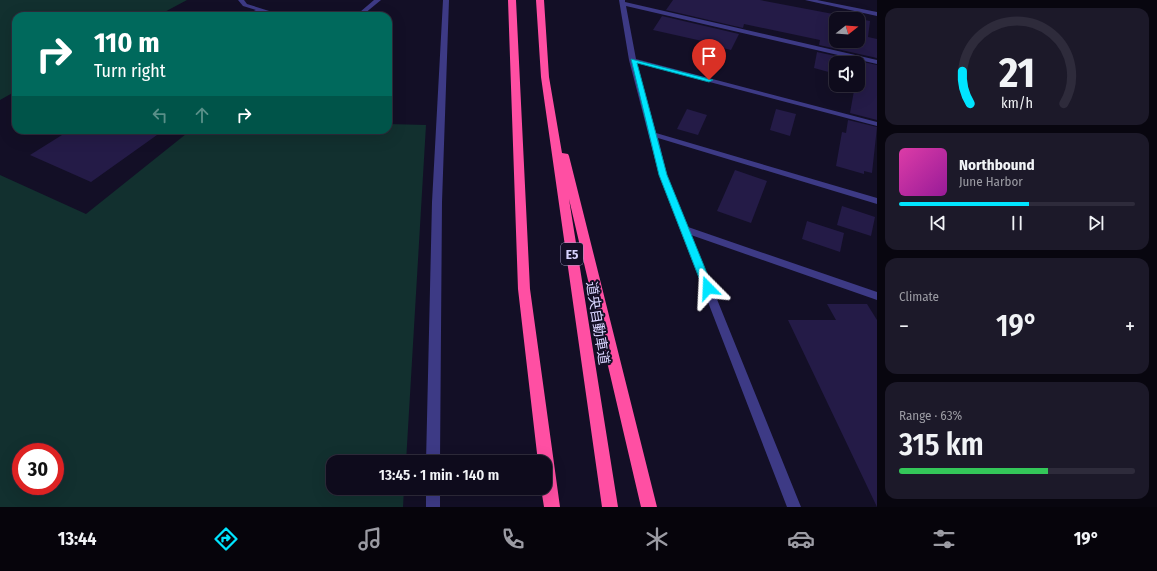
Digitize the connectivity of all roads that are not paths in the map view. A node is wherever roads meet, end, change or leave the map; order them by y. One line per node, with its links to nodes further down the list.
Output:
1 (241, 0): 8 (street)
2 (378, 0): 11 (street)
3 (446, 0): 21 (street)
4 (512, 0): 24 (highway)
5 (540, 0): 15 (highway, 道央自動車道 / E5)
6 (808, 0): 12 (street)
7 (622, 2): 13 (street); 14 (street)
8 (263, 10): 9 (street); 10 (street)
9 (257, 12)
10 (269, 12)
11 (363, 12)
12 (877, 14)
13 (633, 60): 16 (street); 17 (street)
14 (877, 62)
15 (545, 78): 25 (highway, 道央自動車道 / E5); 26 (highway)
16 (877, 124)
17 (652, 134): 18 (street); 19 (street)
18 (877, 201)
19 (685, 230): 20 (street); 27 (street)
20 (877, 296)
21 (433, 455)
22 (433, 495): 23 (street)
23 (433, 507)
24 (552, 507)
25 (610, 507)
26 (649, 507)
27 (794, 507)

